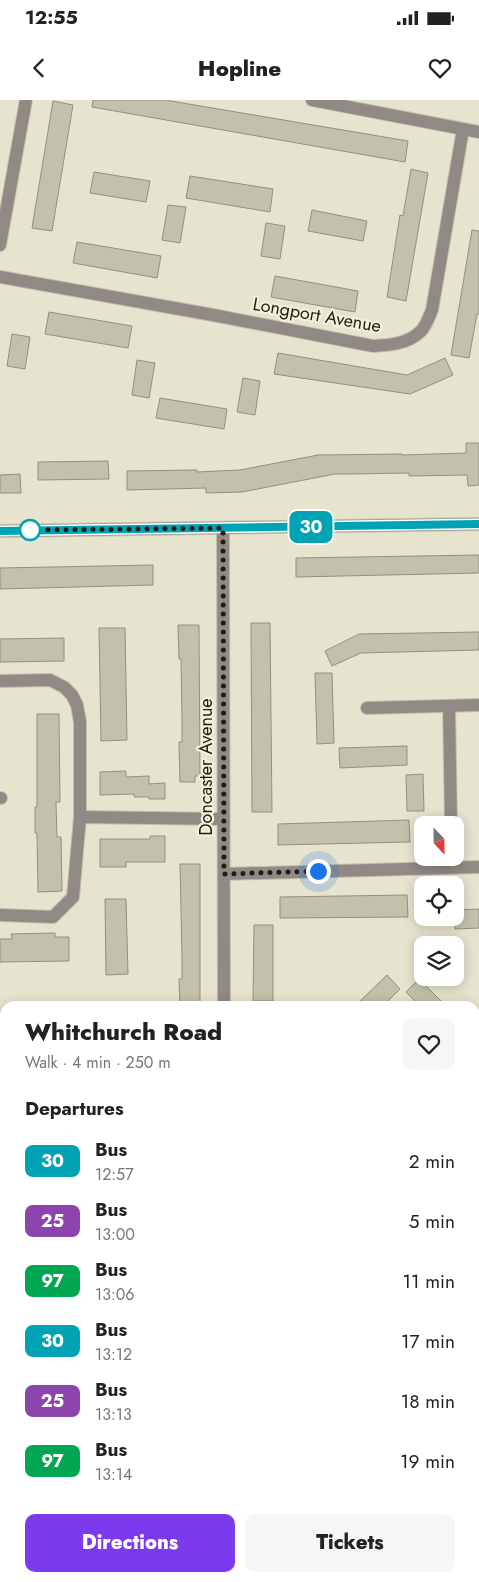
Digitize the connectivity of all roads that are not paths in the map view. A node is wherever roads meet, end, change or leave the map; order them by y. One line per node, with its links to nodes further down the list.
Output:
1 (26, 100): 5 (street)
2 (312, 100): 3 (street)
3 (463, 129): 4 (street); 6 (street, Longport Avenue)
4 (479, 132)
5 (0, 245)
6 (0, 277)
7 (479, 524): 8 (street)
8 (223, 528): 9 (street); 16 (street, Doncaster Avenue)
9 (0, 531)
10 (0, 681): 15 (street)
11 (479, 705): 12 (street)
12 (449, 706): 13 (street); 14 (street)
13 (367, 708)
14 (451, 816)
15 (80, 817): 16 (street); 21 (street)
16 (223, 819): 20 (street, Doncaster Avenue)
17 (414, 865): 20 (street)
18 (464, 865): 19 (street)
19 (479, 867)
20 (224, 874): 22 (street, Doncaster Avenue)
21 (0, 915)
22 (224, 1001)

